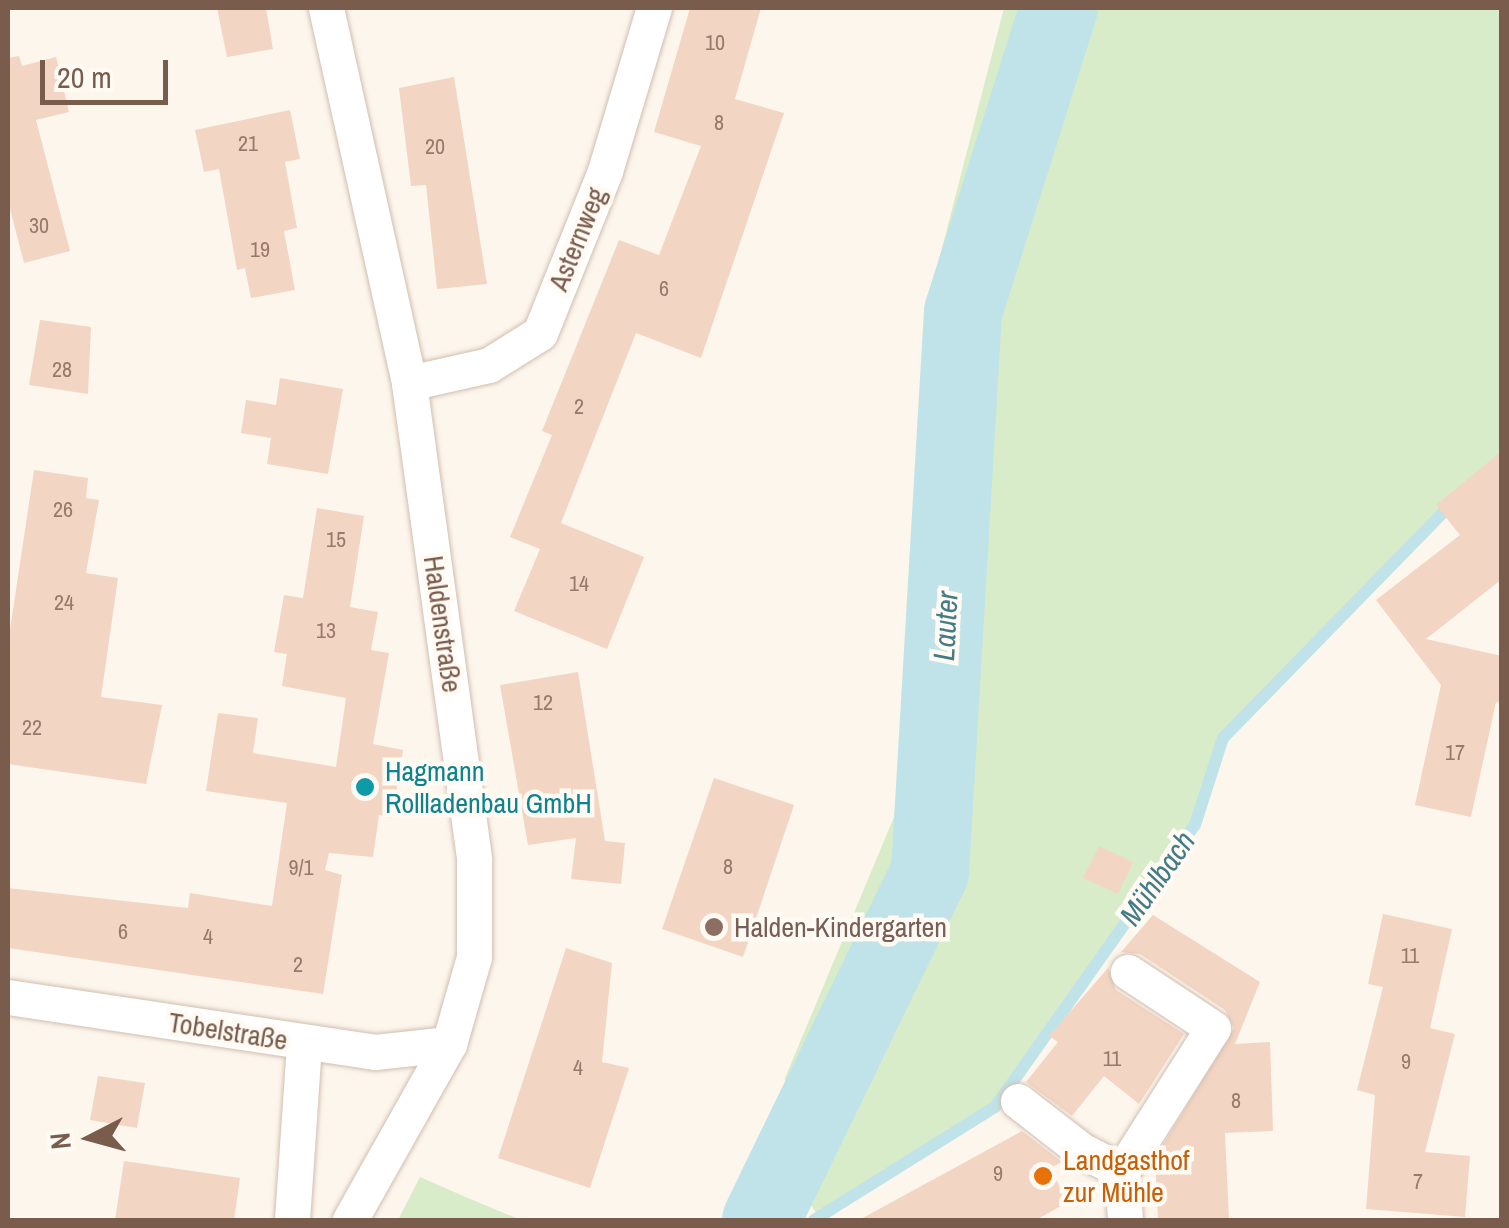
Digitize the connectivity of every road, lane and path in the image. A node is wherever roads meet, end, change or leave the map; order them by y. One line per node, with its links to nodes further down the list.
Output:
1 (326, 8): 3 (street, Haldenstraße)
2 (654, 8): 3 (street, Asternweg)
3 (409, 384): 7 (street, Haldenstraße)
4 (1128, 972): 9 (street)
5 (8, 997): 6 (street, Tobelstraße)
6 (304, 1043): 7 (street, Tobelstraße); 10 (street)
7 (450, 1044): 11 (street, Haldenstraße)
8 (1018, 1101): 9 (street)
9 (1122, 1171): 12 (street)
10 (292, 1220)
11 (350, 1220)
12 (1126, 1220)

